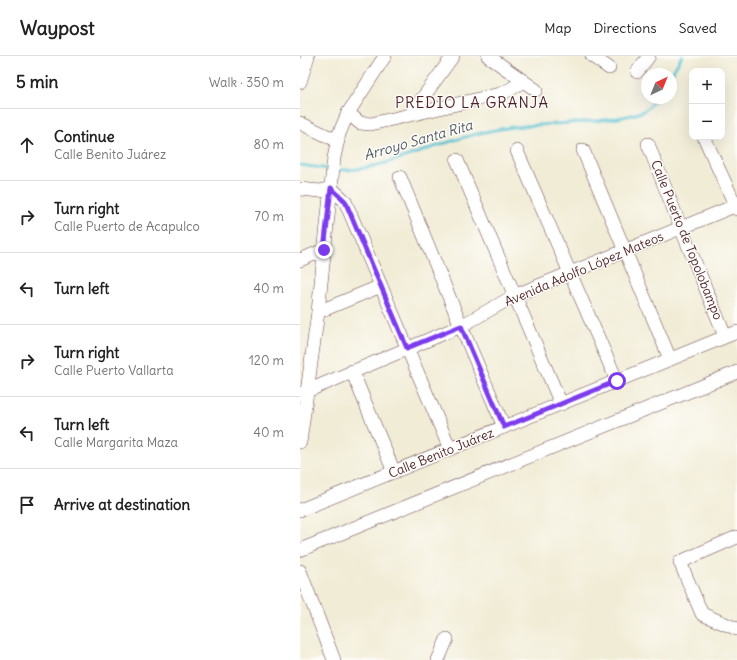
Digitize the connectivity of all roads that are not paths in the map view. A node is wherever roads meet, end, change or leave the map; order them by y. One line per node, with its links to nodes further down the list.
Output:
1 (308, 56): 10 (street)
2 (386, 56): 12 (street)
3 (453, 56): 13 (street)
4 (488, 56): 9 (street)
5 (592, 56): 7 (street)
6 (649, 56): 8 (street)
7 (609, 68)
8 (637, 72)
9 (523, 81): 11 (street); 13 (street)
10 (300, 82)
11 (536, 90)
12 (348, 113): 13 (street); 16 (street)
13 (411, 114)
14 (300, 124): 16 (street)
15 (705, 140): 24 (street)
16 (338, 141): 22 (street)
17 (648, 144): 25 (street, Calle Puerto de Topolobampo)
18 (583, 150): 27 (street)
19 (517, 151): 29 (street)
20 (457, 160): 31 (street)
21 (400, 177): 33 (street)
22 (331, 183): 23 (street); 26 (street); 30 (street)
23 (300, 189)
24 (737, 206): 25 (street, Avenida Adolfo López Mateos)
25 (680, 228): 27 (street, Avenida Adolfo López Mateos); 34 (street, Calle Puerto de Topolobampo)
26 (324, 250): 28 (street); 32 (street)
27 (625, 250): 29 (street, Avenida Adolfo López Mateos); 36 (street)
28 (300, 260)
29 (570, 273): 31 (street, Avenida Adolfo López Mateos); 39 (street)
30 (382, 286): 32 (street); 35 (street)
31 (516, 295): 33 (street, Avenida Adolfo López Mateos); 41 (street)
32 (318, 312): 40 (street)
33 (461, 326): 35 (street, Avenida Adolfo López Mateos); 42 (street)
34 (731, 334): 36 (street, Calle Benito Juárez)
35 (407, 348): 37 (street, Avenida Adolfo López Mateos); 44 (street)
36 (670, 359): 39 (street, Calle Benito Juárez)
37 (352, 371): 40 (street, Avenida Adolfo López Mateos); 45 (street)
38 (737, 372): 48 (street)
39 (617, 381): 41 (street, Calle Benito Juárez)
40 (304, 392): 43 (street)
41 (561, 404): 42 (street, Calle Benito Juárez)
42 (504, 427): 44 (street, Calle Benito Juárez)
43 (300, 442)
44 (450, 449): 45 (street, Calle Benito Juárez)
45 (394, 472): 46 (street, Calle Benito Juárez)
46 (300, 510)
47 (737, 537): 50 (street)
48 (300, 550)
49 (300, 571): 52 (street)
50 (737, 629)
51 (447, 640): 53 (street)
52 (334, 660)
53 (438, 660)

